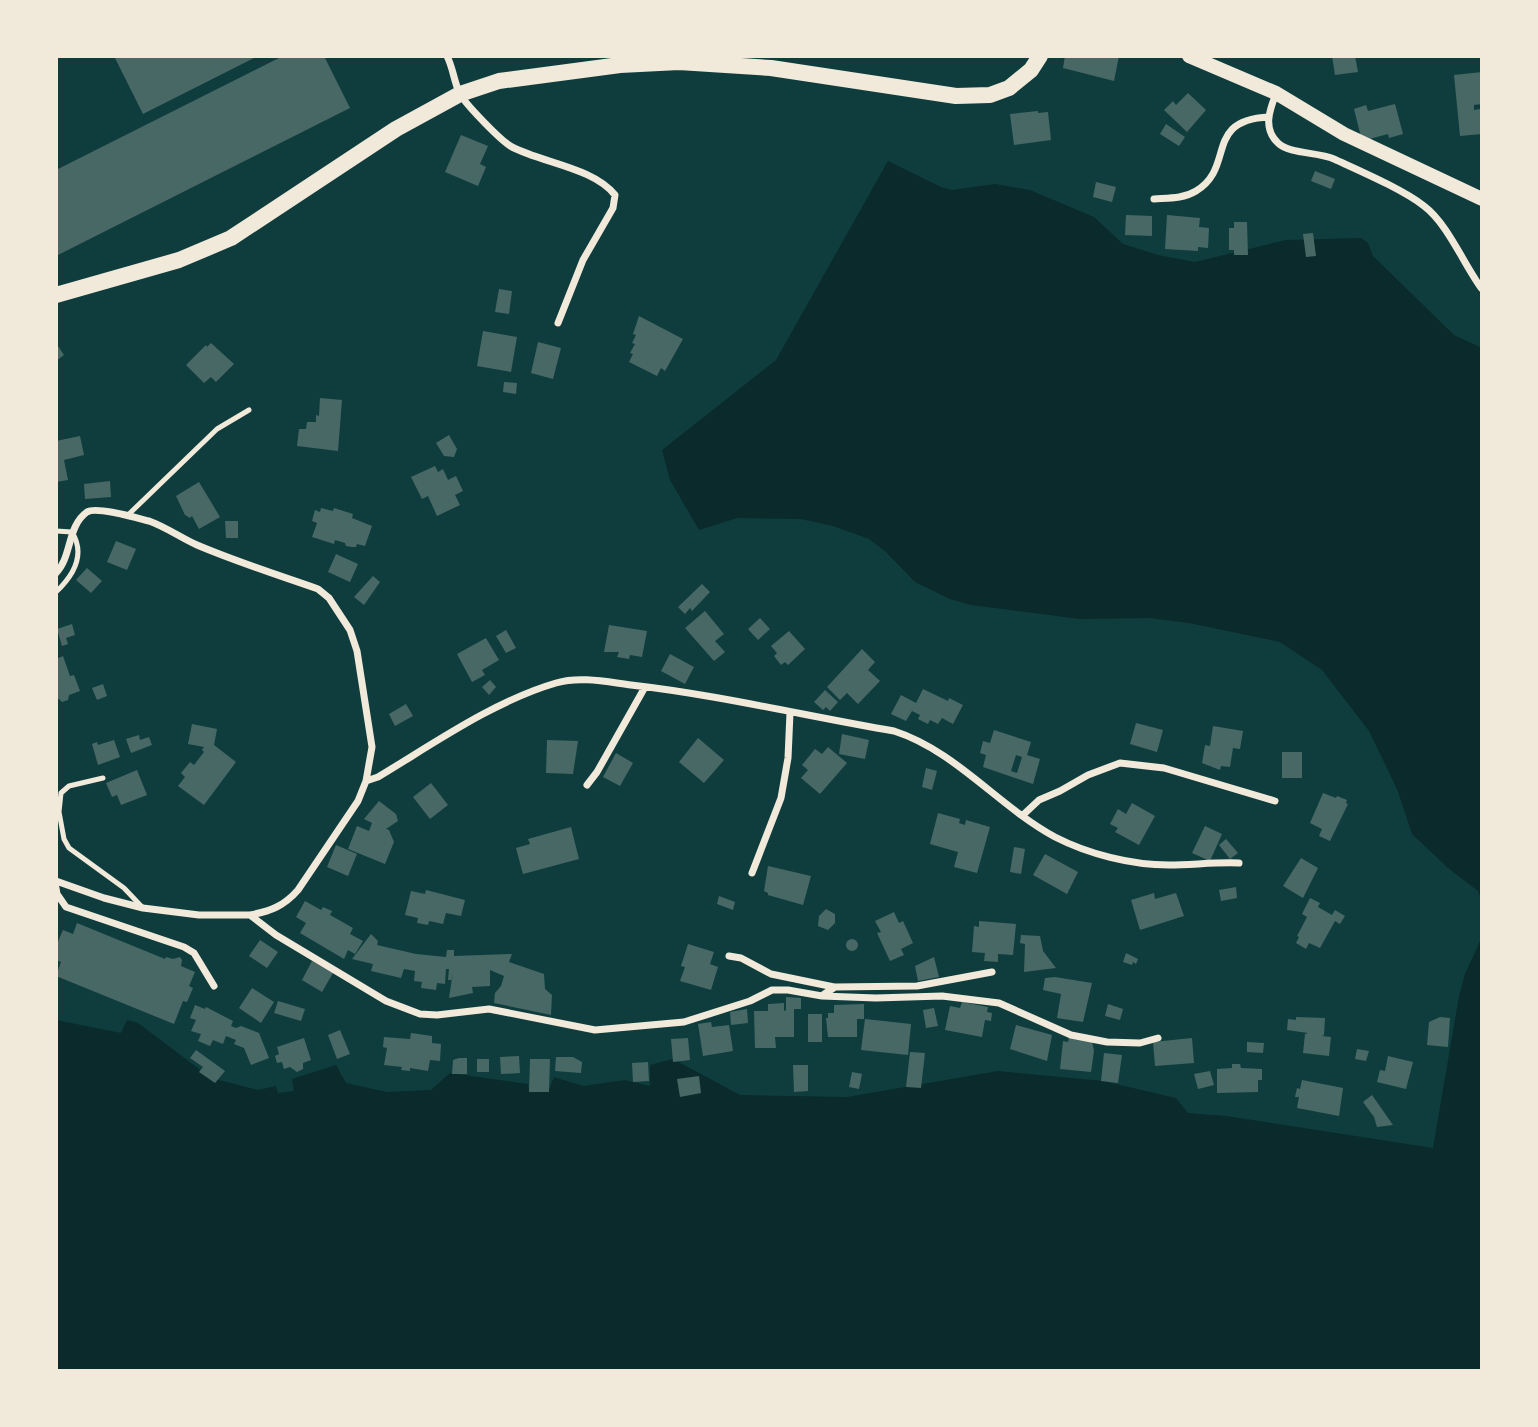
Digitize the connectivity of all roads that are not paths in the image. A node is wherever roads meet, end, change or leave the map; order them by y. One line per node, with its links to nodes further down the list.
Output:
1 (447, 56): 5 (street)
2 (1040, 56): 5 (main road)
3 (1189, 56): 4 (main road)
4 (1276, 93): 6 (street); 8 (main road)
5 (460, 94): 10 (main road); 11 (street)
6 (1269, 117): 7 (street); 9 (street)
7 (1154, 199)
8 (1482, 199)
9 (1482, 289)
10 (56, 295)
11 (558, 323)
12 (249, 410): 13 (lane)
13 (128, 515): 15 (street); 21 (street)
14 (56, 531): 15 (lane)
15 (72, 532): 16 (street); 17 (lane)
16 (56, 573)
17 (56, 592)
18 (645, 687): 19 (street); 21 (street); 22 (street)
19 (790, 713): 24 (street); 26 (street)
20 (103, 778): 29 (lane)
21 (366, 780): 30 (street)
22 (587, 785)
23 (1275, 802): 24 (street)
24 (1023, 815): 25 (street)
25 (1239, 863)
26 (752, 873)
27 (56, 881): 29 (street)
28 (56, 888): 33 (street)
29 (143, 908): 30 (street)
30 (250, 915): 35 (street)
31 (729, 956): 34 (street)
32 (992, 972): 34 (street)
33 (214, 986)
34 (835, 987): 35 (street)
35 (822, 996): 36 (street)
36 (1158, 1038)

